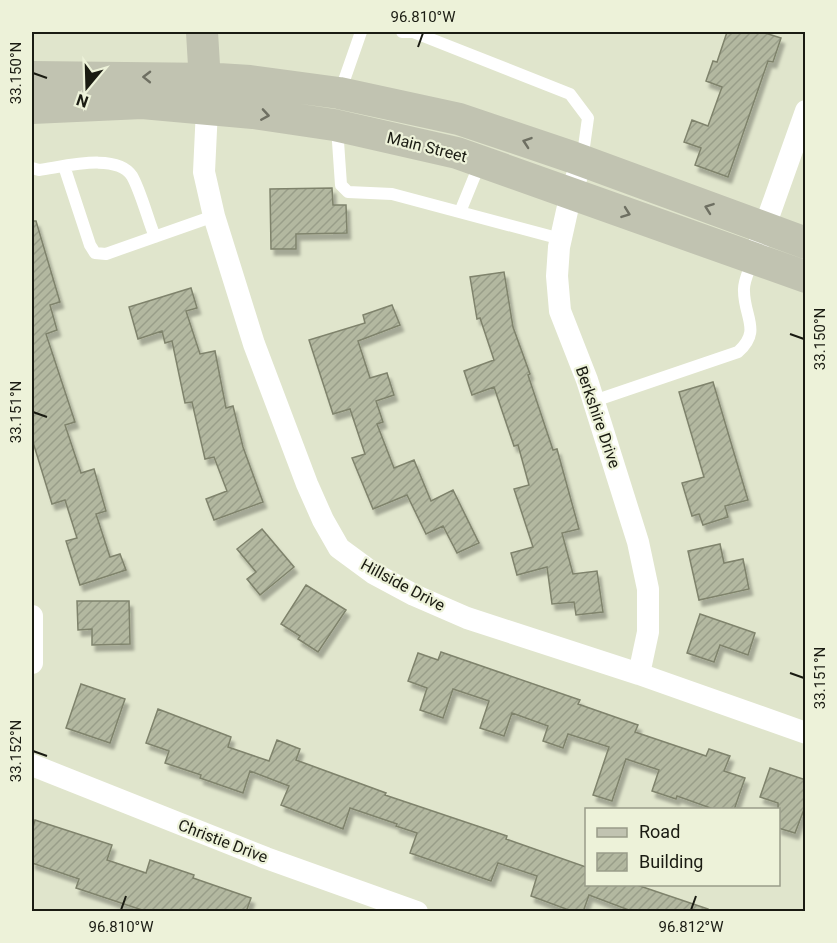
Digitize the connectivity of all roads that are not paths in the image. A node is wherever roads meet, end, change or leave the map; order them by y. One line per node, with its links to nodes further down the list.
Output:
1 (202, 32): 6 (main road)
2 (361, 32): 7 (lane)
3 (402, 32): 4 (lane)
4 (437, 36): 13 (lane)
5 (32, 77): 6 (main road, Main Street, one-way to 5)
6 (206, 78): 7 (main road, Main Street); 9 (main road)
7 (339, 93): 13 (main road, Main Street, one-way to 7)
8 (32, 108): 9 (main road, Main Street)
9 (207, 109): 11 (main road, Main Street, one-way to 11); 18 (street, Hillside Drive)
10 (806, 111): 19 (street)
11 (337, 126): 12 (main road, Main Street); 17 (lane)
12 (480, 161): 16 (main road, Main Street); 17 (lane)
13 (582, 161): 16 (street, Berkshire Drive); 19 (main road, Main Street, one-way to 13)
14 (64, 166): 15 (lane); 20 (lane); 20 (lane)
15 (32, 168)
16 (571, 193): 21 (street, Berkshire Drive); 23 (main road, Main Street, one-way to 23)
17 (460, 212): 21 (lane)
18 (214, 216): 20 (lane); 28 (street, Hillside Drive)
19 (764, 229): 22 (main road, Main Street); 23 (street)
20 (154, 237)
21 (561, 239): 25 (street, Berkshire Drive)
22 (806, 243)
23 (754, 258): 24 (main road, Main Street); 25 (lane)
24 (806, 277)
25 (594, 401): 28 (street, Berkshire Drive)
26 (32, 616): 27 (street)
27 (32, 663)
28 (639, 674): 29 (street, Hillside Drive)
29 (806, 733)
30 (32, 765): 31 (street, Christie Drive)
31 (417, 912)

